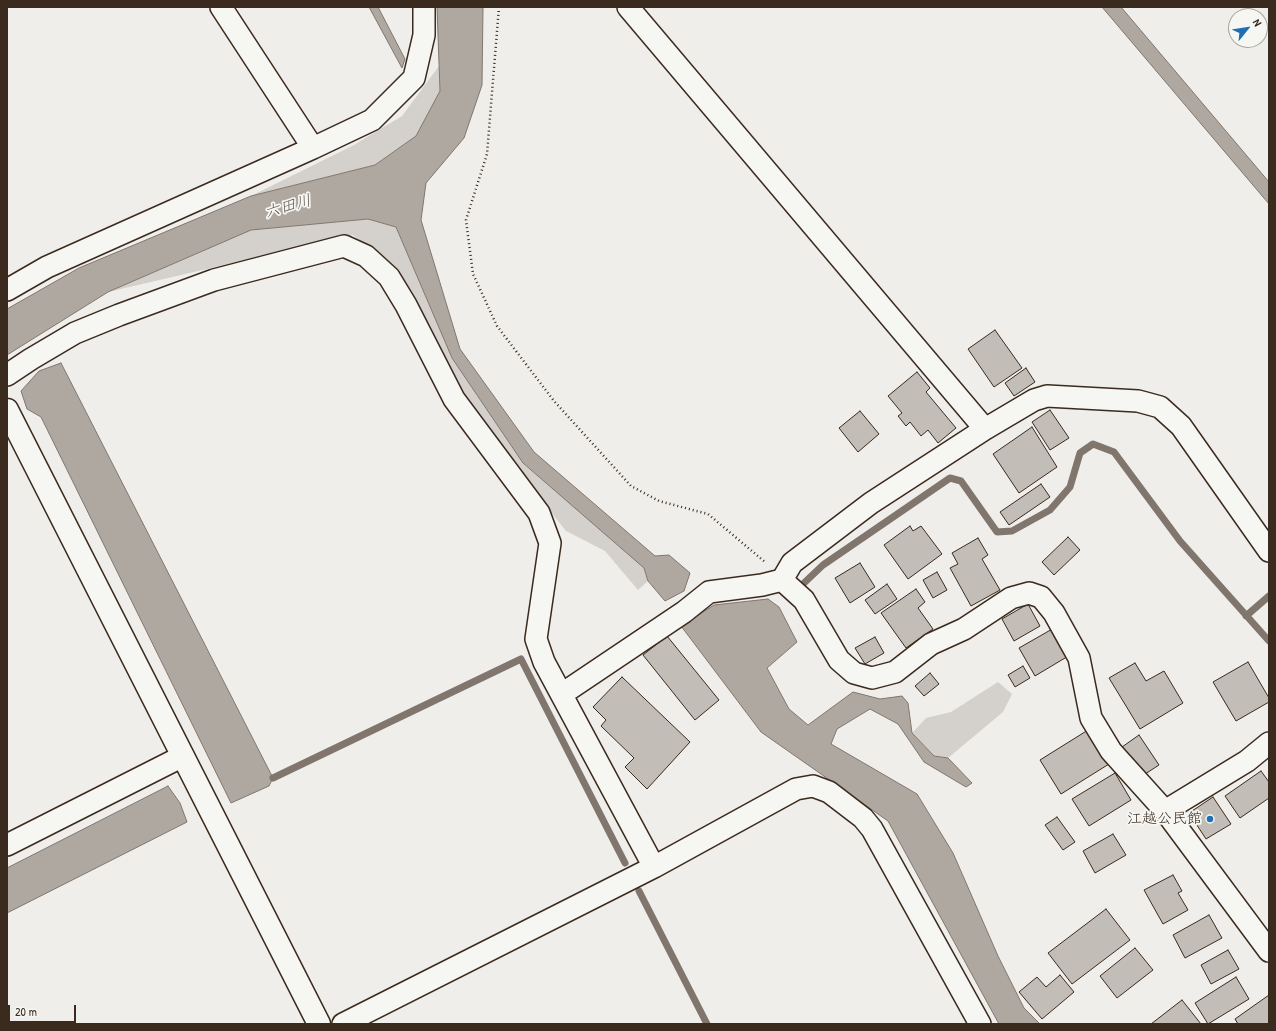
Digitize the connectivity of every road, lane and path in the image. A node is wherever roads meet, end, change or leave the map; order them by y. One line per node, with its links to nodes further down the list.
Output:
1 (221, 7): 5 (street)
2 (424, 7): 5 (street)
3 (499, 7): 11 (path)
4 (628, 7): 9 (street)
5 (313, 148): 6 (street)
6 (7, 290)
7 (7, 375): 12 (street)
8 (7, 410): 14 (street)
9 (985, 429): 10 (street); 11 (street)
10 (1269, 551)
11 (782, 580): 12 (street); 15 (street)
12 (562, 694): 17 (street)
13 (1269, 743): 15 (street)
14 (183, 756): 16 (street); 19 (street)
15 (1165, 811): 18 (street)
16 (7, 845)
17 (654, 867): 20 (street); 21 (street)
18 (1269, 951)
19 (319, 1024)
20 (343, 1024)
21 (980, 1024)

